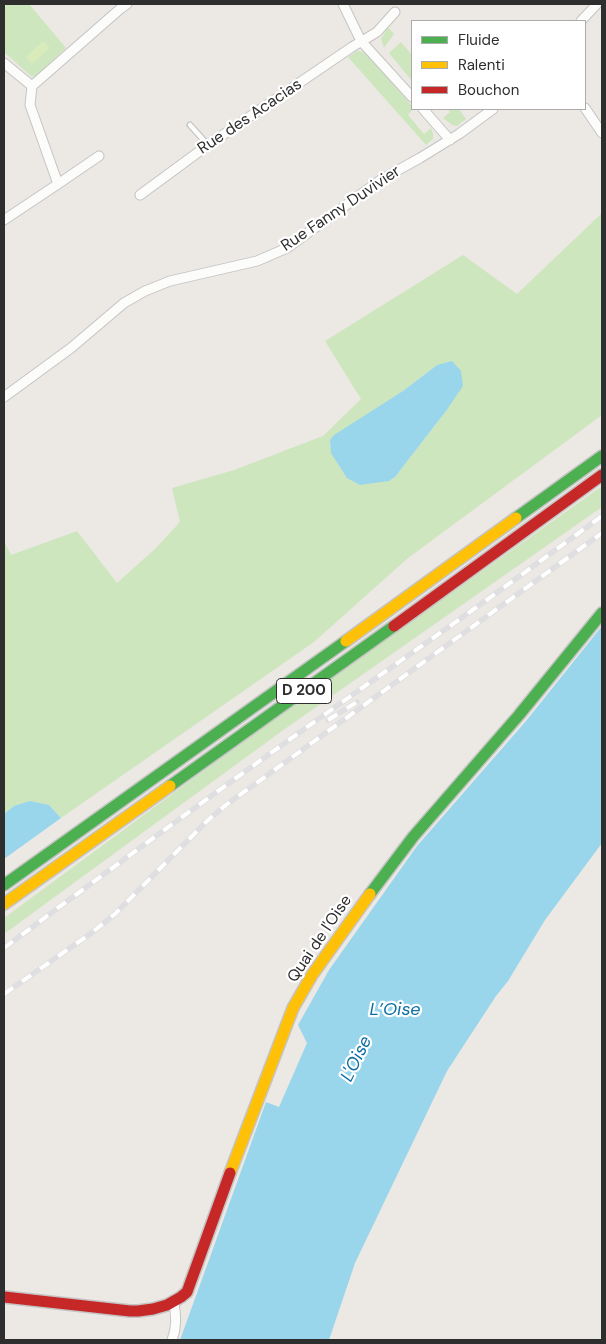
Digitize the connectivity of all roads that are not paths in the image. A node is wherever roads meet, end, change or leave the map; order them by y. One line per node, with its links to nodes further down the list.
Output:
1 (127, 4): 8 (street)
2 (343, 4): 6 (street)
3 (597, 4): 5 (street)
4 (395, 12): 6 (street, Rue des Acacias)
5 (582, 20)
6 (361, 42): 9 (street); 16 (street, Rue des Acacias)
7 (4, 63): 8 (street)
8 (32, 86): 18 (street)
9 (411, 96)
10 (586, 109): 14 (street)
11 (424, 110): 15 (street)
12 (492, 110): 15 (street, Rue Fanny Duvivier)
13 (190, 125): 16 (lane)
14 (602, 133)
15 (450, 140): 21 (street, Rue Fanny Duvivier)
16 (208, 145): 19 (street, Rue des Acacias)
17 (99, 156): 18 (street)
18 (58, 184): 20 (street)
19 (140, 194)
20 (4, 220)
21 (4, 397)
22 (602, 456): 25 (main road, D 200)
23 (602, 475): 26 (main road, D 200)
24 (602, 613): 28 (main road, Quai de l'Oise)
25 (4, 885)
26 (4, 904)
27 (4, 1297): 28 (main road)
28 (174, 1303): 29 (street)
29 (172, 1340)

